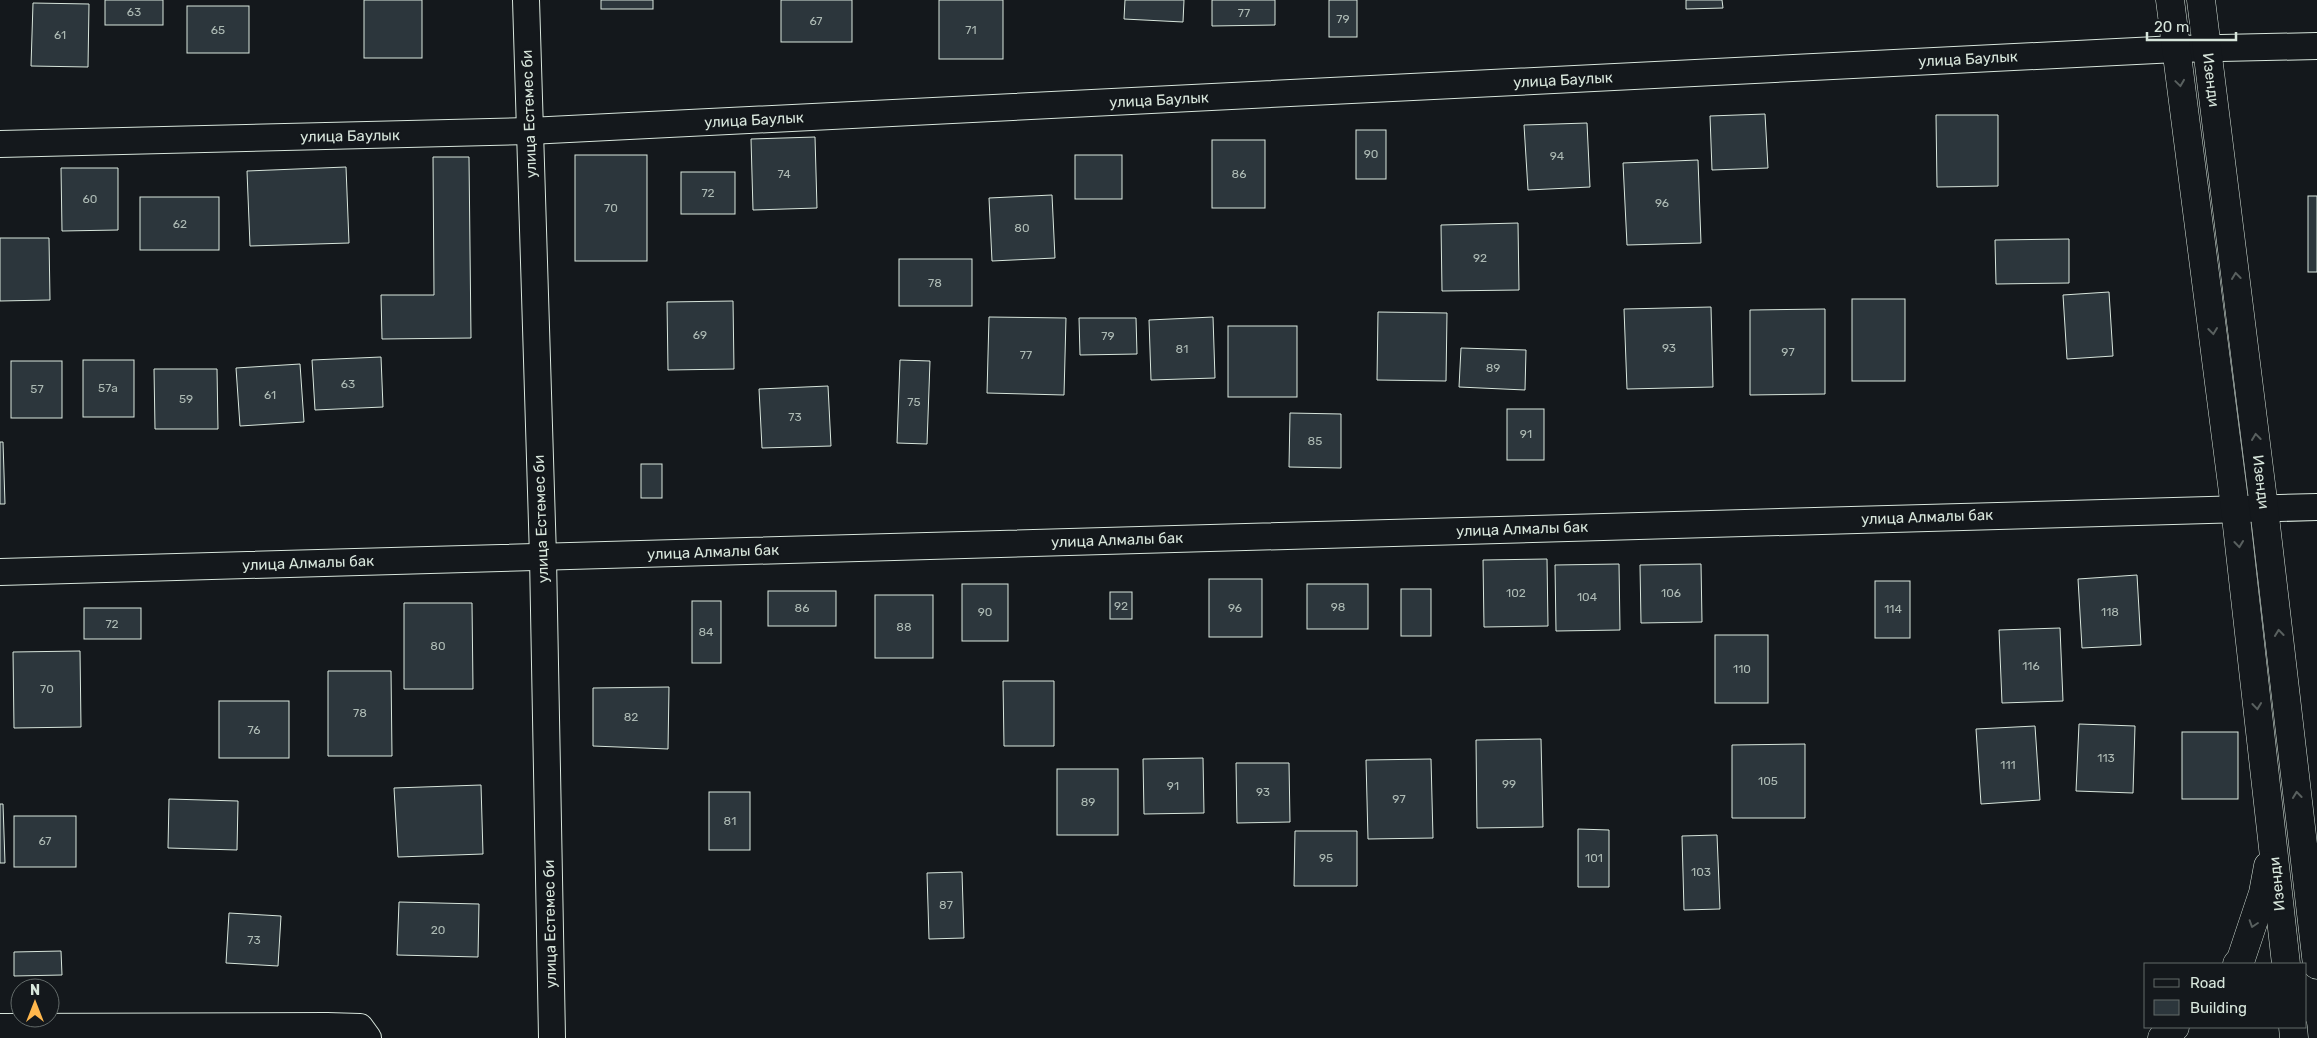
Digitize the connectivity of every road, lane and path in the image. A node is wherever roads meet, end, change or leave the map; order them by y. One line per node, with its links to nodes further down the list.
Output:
1 (526, 0): 7 (street, улица Естемес би)
2 (2170, 0): 6 (street, Изенди)
3 (2201, 0): 5 (street, Изенди)
4 (2317, 46): 5 (street, улица Баулык)
5 (2207, 48): 6 (street, улица Баулык); 11 (street, Изенди, one-way to 5)
6 (2176, 49): 7 (street, улица Баулык); 10 (street, Изенди, one-way to 10)
7 (529, 131): 8 (street, улица Баулык); 12 (street, улица Естемес би)
8 (0, 144)
9 (2317, 507): 11 (street, улица Алмалы бак)
10 (2235, 508): 11 (street, улица Алмалы бак); 12 (street, улица Алмалы бак); 15 (street, Изенди, one-way to 15)
11 (2264, 508): 14 (street, Изенди, one-way to 11)
12 (543, 557): 13 (street, улица Алмалы бак); 23 (street, улица Естемес би)
13 (0, 572)
14 (2301, 832): 16 (street); 19 (street, Изенди)
15 (2272, 843): 17 (street, one-way to 17); 18 (street, Изенди)
16 (2317, 868)
17 (2238, 963)
18 (2286, 963)
19 (2317, 965)
20 (0, 1027): 22 (street)
21 (2174, 1028): 24 (street)
22 (368, 1038)
23 (552, 1038)
24 (2162, 1038)

